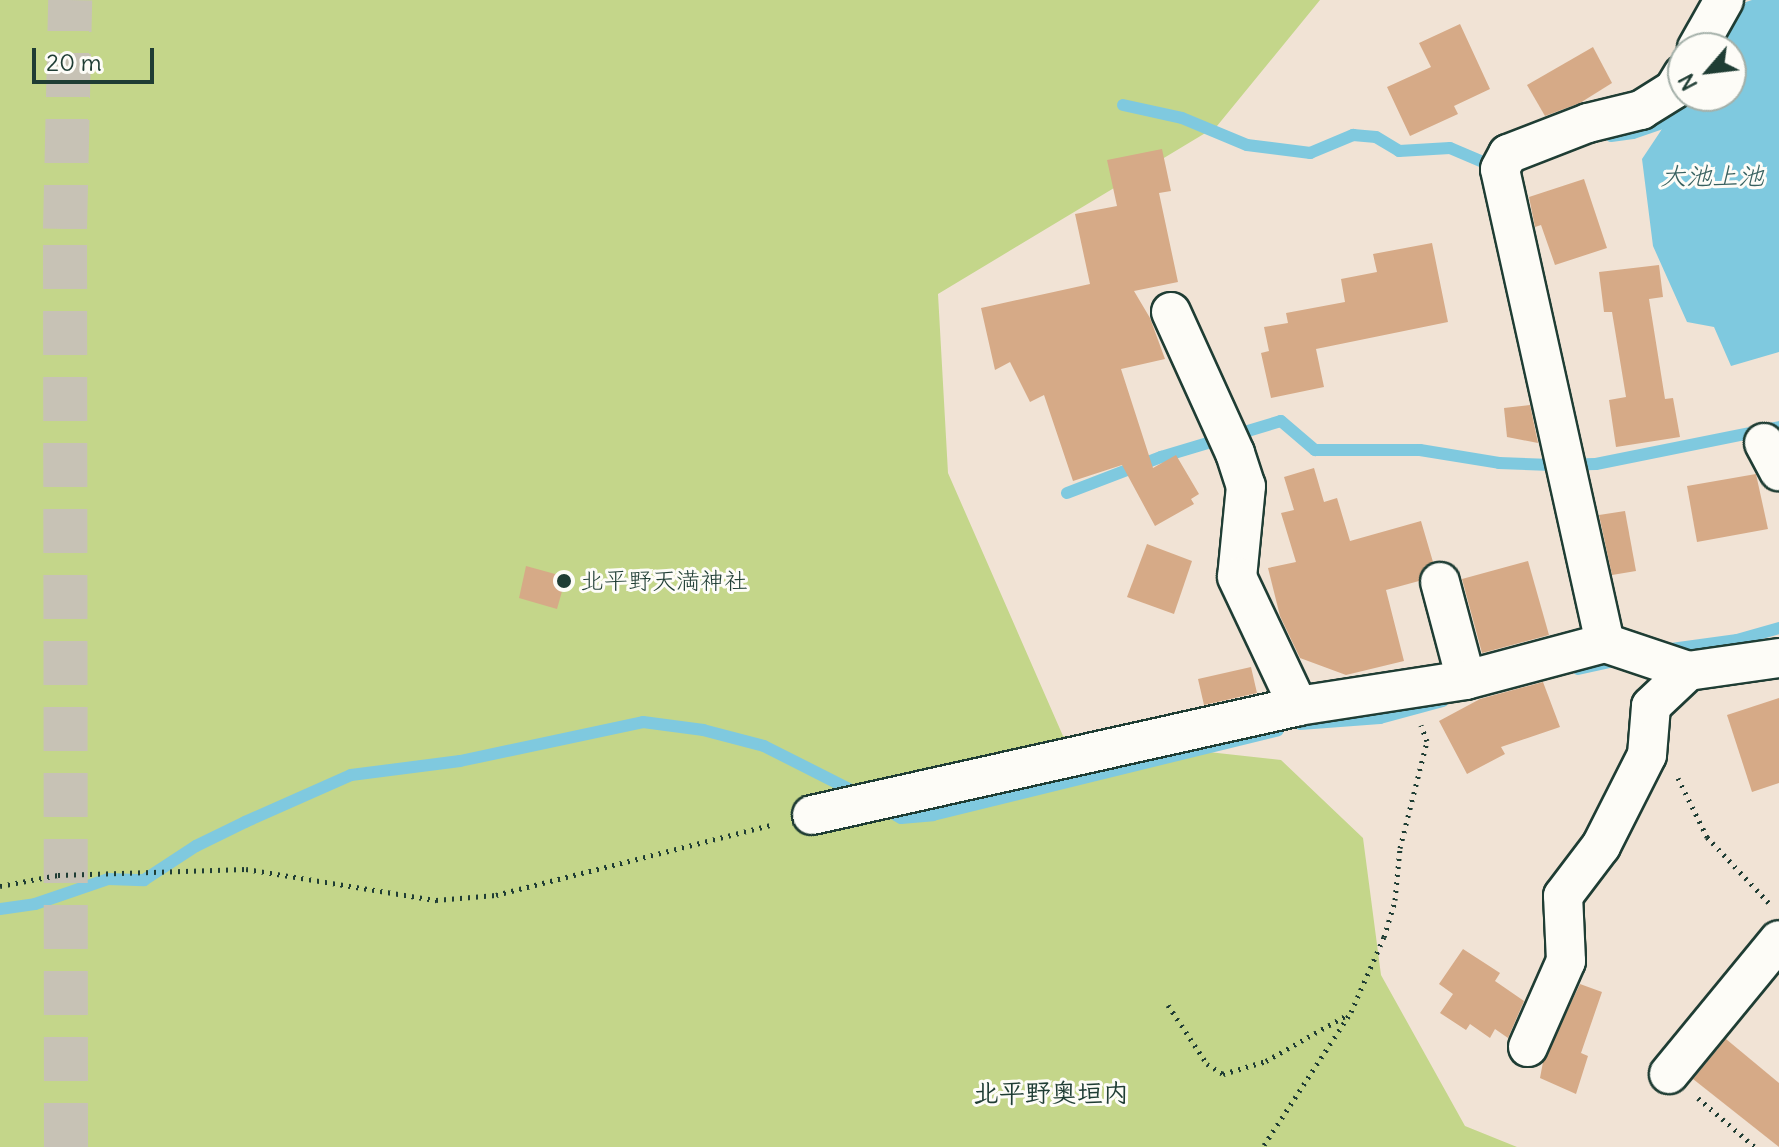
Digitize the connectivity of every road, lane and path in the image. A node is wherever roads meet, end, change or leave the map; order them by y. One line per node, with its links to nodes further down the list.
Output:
1 (1724, 0): 2 (street)
2 (1706, 32)
3 (1667, 93): 6 (street)
4 (1171, 312): 11 (street)
5 (1440, 582): 9 (street)
6 (1605, 643): 8 (street); 9 (street)
7 (1779, 658): 8 (street)
8 (1688, 671): 19 (street)
9 (1466, 680): 10 (street)
10 (1408, 690): 11 (street); 18 (path)
11 (1298, 706): 13 (street)
12 (1676, 775): 15 (path)
13 (812, 815): 14 (path)
14 (0, 886)
15 (1779, 914)
16 (1779, 940): 20 (street)
17 (1168, 1005): 18 (path)
18 (1351, 1012): 21 (path)
19 (1528, 1047)
20 (1669, 1074): 22 (path)
21 (1264, 1145)
22 (1755, 1147)

